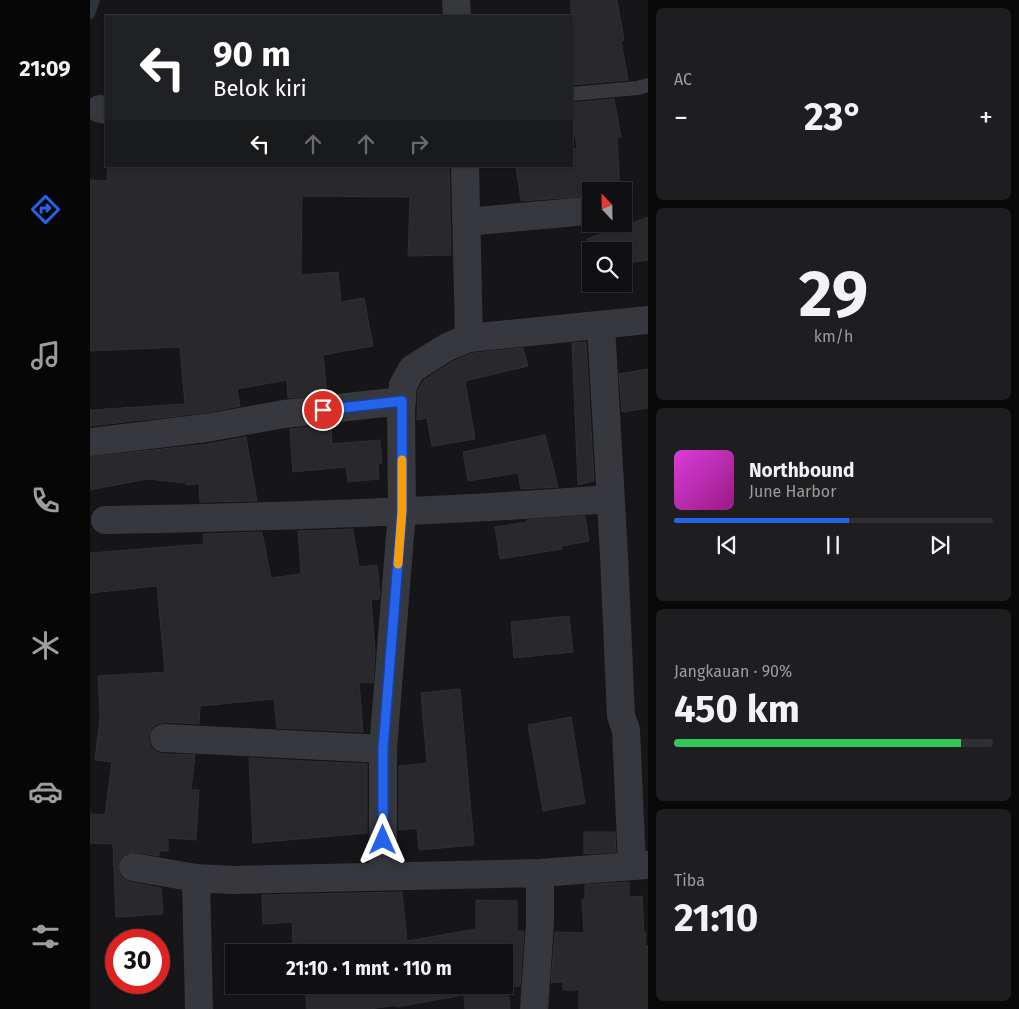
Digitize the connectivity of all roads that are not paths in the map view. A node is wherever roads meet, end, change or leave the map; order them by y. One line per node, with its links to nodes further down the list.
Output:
1 (456, 0): 2 (street)
2 (457, 15)
3 (648, 85): 4 (lane)
4 (573, 94)
5 (465, 167): 7 (street)
6 (582, 211): 7 (street)
7 (466, 222): 10 (street)
8 (648, 320): 9 (street)
9 (601, 325): 10 (street); 13 (street)
10 (469, 338): 11 (street)
11 (402, 401): 12 (street); 14 (street)
12 (90, 442)
13 (610, 500): 14 (street); 18 (street)
14 (402, 511): 15 (street); 17 (street)
15 (105, 520)
16 (164, 738): 17 (street)
17 (383, 749): 21 (street)
18 (640, 866): 20 (street)
19 (133, 867): 22 (street)
20 (540, 873): 21 (street); 24 (street)
21 (383, 877): 22 (street)
22 (196, 878): 23 (street)
23 (199, 1009)
24 (534, 1009)

